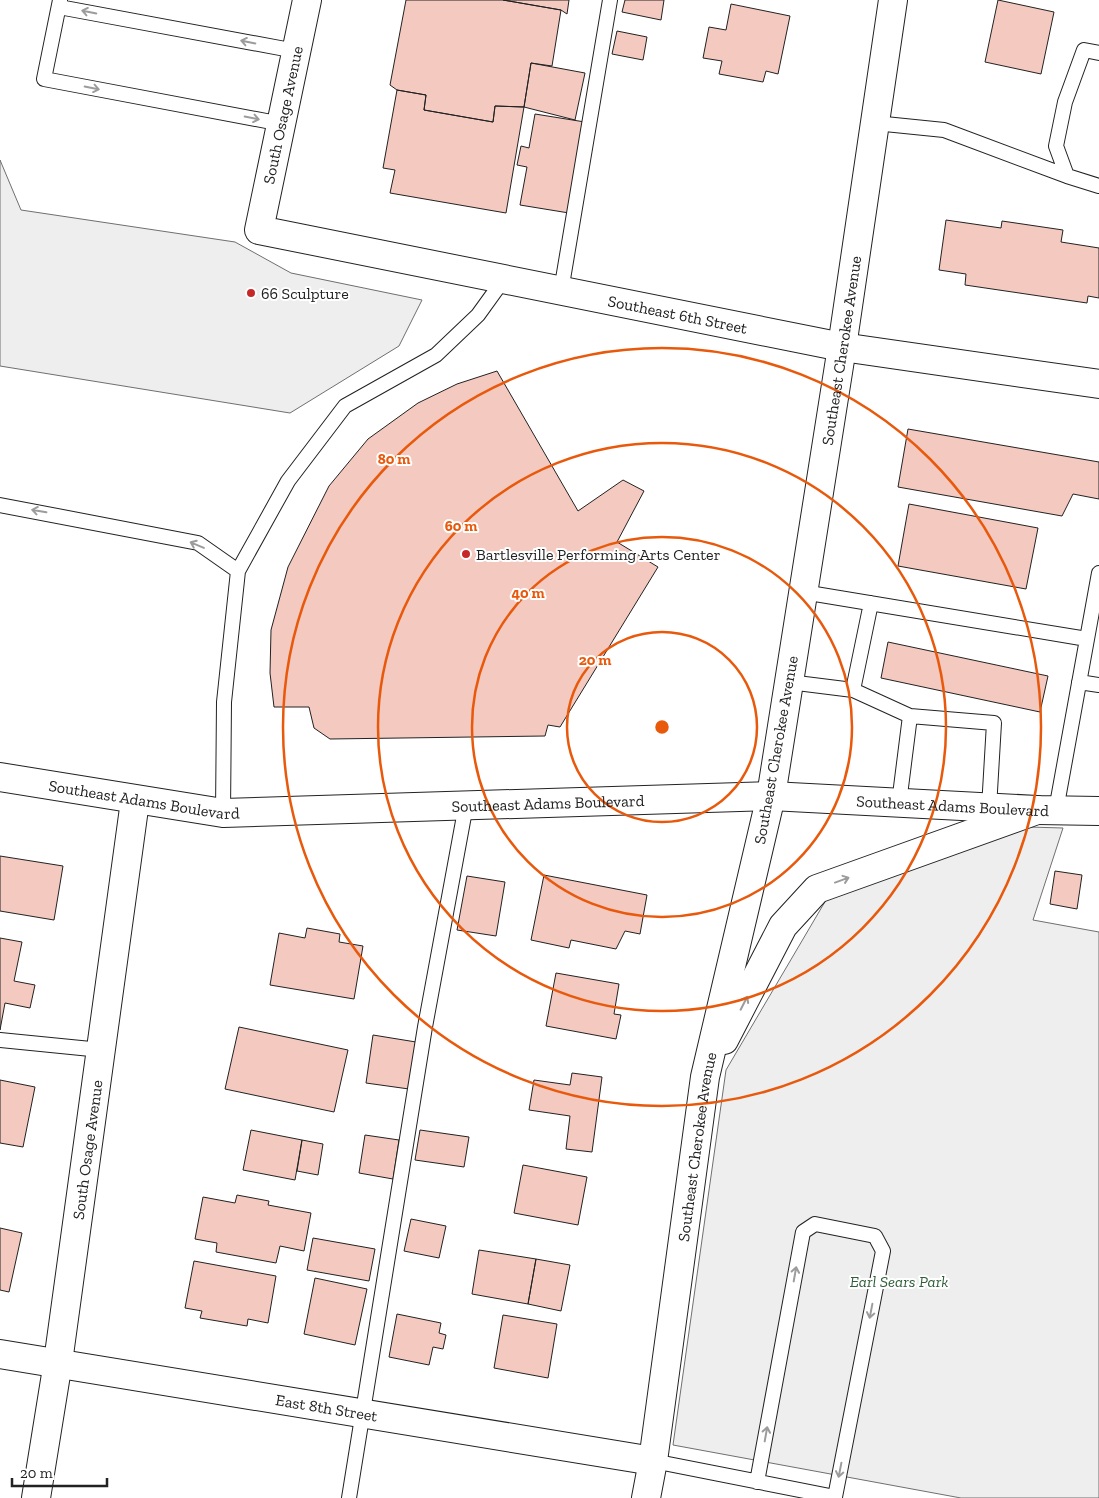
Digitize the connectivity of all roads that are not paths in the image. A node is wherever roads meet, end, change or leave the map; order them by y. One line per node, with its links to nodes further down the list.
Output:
1 (307, 0): 5 (street, South Osage Avenue)
2 (610, 0): 13 (lane)
3 (893, 0): 7 (street, Southeast Cherokee Avenue)
4 (59, 3): 5 (lane, one-way to 4); 8 (lane, one-way to 8)
5 (296, 51): 8 (street, South Osage Avenue)
6 (1099, 53): 9 (lane)
7 (875, 123): 9 (lane); 14 (street, Southeast Cherokee Avenue)
8 (282, 124): 11 (street, South Osage Avenue)
9 (1068, 176): 10 (lane)
10 (1099, 186)
11 (259, 230): 12 (street, Southeast 6th Street)
12 (504, 279): 13 (street, Southeast 6th Street); 17 (lane)
13 (561, 291): 14 (street, Southeast 6th Street)
14 (842, 347): 15 (street, Southeast 6th Street); 19 (street, Southeast Cherokee Avenue)
15 (1099, 384)
16 (0, 505): 17 (lane, one-way to 16)
17 (238, 571): 35 (lane)
18 (1099, 573): 21 (lane)
19 (803, 592): 20 (lane); 22 (street, Southeast Cherokee Avenue)
20 (871, 603): 21 (lane); 25 (lane)
21 (1087, 639): 23 (lane)
22 (789, 682): 25 (lane); 28 (street, Southeast Cherokee Avenue)
23 (1079, 682): 24 (lane); 33 (lane)
24 (1099, 685)
25 (853, 690): 26 (lane)
26 (910, 716): 30 (lane); 32 (lane)
27 (0, 777): 29 (street, Southeast Adams Boulevard)
28 (771, 796): 30 (street, Southeast Adams Boulevard); 31 (street, Southeast Adams Boulevard); 38 (street, Southeast Cherokee Avenue)
29 (135, 801): 35 (street, Southeast Adams Boulevard); 37 (street, South Osage Avenue)
30 (899, 803): 32 (street, Southeast Adams Boulevard)
31 (466, 806): 35 (street, Southeast Adams Boulevard); 41 (lane)
32 (989, 808): 33 (street, Southeast Adams Boulevard)
33 (1047, 810): 34 (street, Southeast Adams Boulevard); 38 (street, one-way to 33)
34 (1099, 811)
35 (223, 813)
36 (0, 1040): 37 (lane)
37 (101, 1050): 40 (street, South Osage Avenue)
38 (706, 1077): 42 (street, Southeast Cherokee Avenue)
39 (0, 1354): 40 (street, East 8th Street)
40 (58, 1362): 41 (street, East 8th Street); 45 (street, South Osage Avenue)
41 (362, 1413): 42 (street, East 8th Street); 46 (lane)
42 (653, 1461): 43 (lane); 47 (street, Southeast Cherokee Avenue)
43 (757, 1482): 44 (lane); 44 (lane, one-way to 44)
44 (835, 1497)
45 (36, 1498)
46 (348, 1498)
47 (646, 1498)

